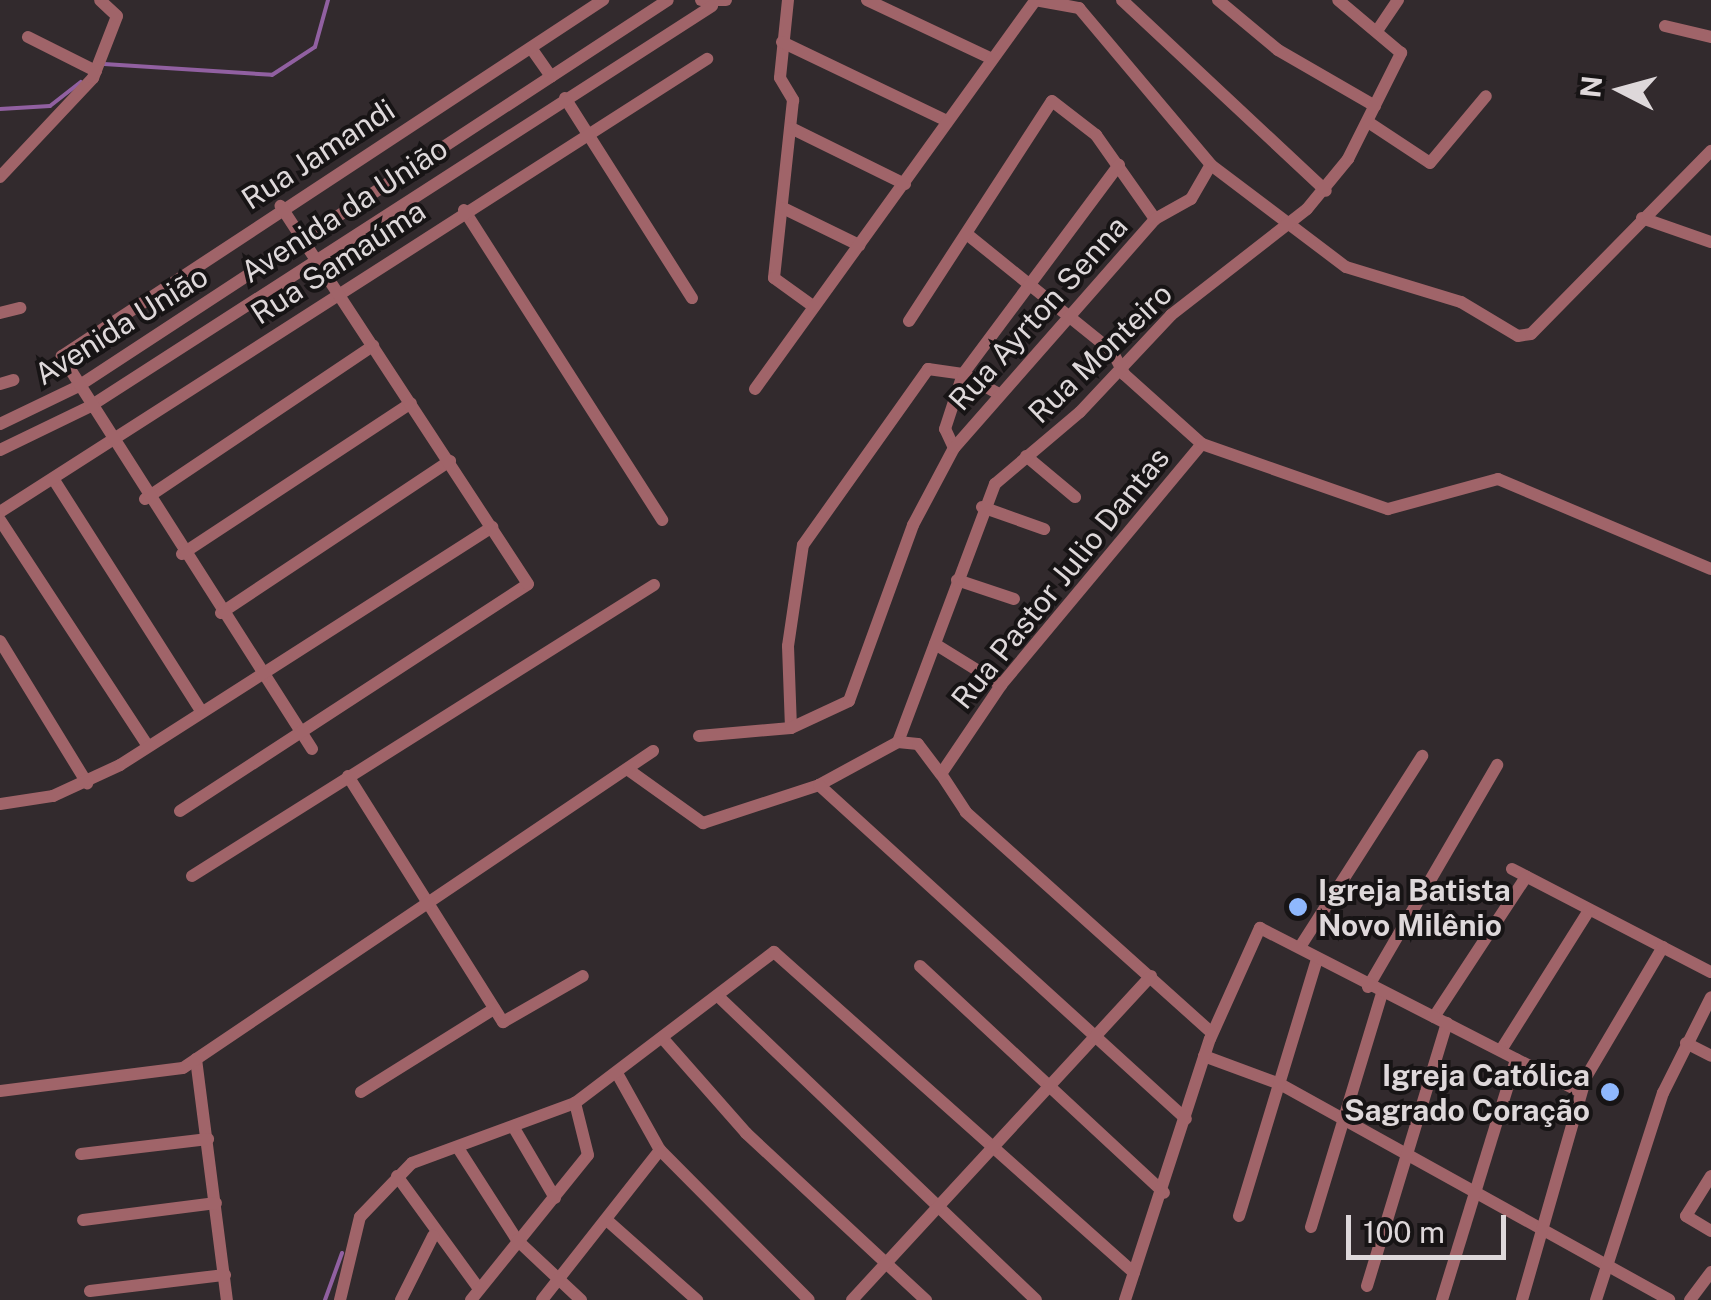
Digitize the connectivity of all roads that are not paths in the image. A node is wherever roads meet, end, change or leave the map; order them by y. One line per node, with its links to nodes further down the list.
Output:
1 (100, 0): 24 (street)
2 (574, 0): 15 (street)
3 (603, 0): 15 (street, Rua Jamandi)
4 (668, 0): 25 (street, Avenida União)
5 (726, 0): 13 (street, Avenida da União)
6 (788, 0): 20 (street)
7 (866, 0): 22 (street)
8 (1036, 0): 14 (street); 22 (street)
9 (1122, 0): 38 (street)
10 (1218, 0): 28 (street)
11 (1338, 0): 17 (street)
12 (1398, 0): 17 (street)
13 (707, 3): 27 (street, Avenida da União)
14 (1082, 4): 35 (street)
15 (582, 14): 21 (street, Rua Jamandi)
16 (1665, 26): 18 (street)
17 (1379, 28): 28 (street, Rua Monteiro)
18 (1711, 36)
19 (28, 37): 24 (street)
20 (782, 42): 29 (street); 31 (street)
21 (532, 48): 25 (street); 39 (street, Rua Jamandi)
22 (988, 57): 29 (street)
23 (706, 59): 32 (street, Rua Samaúma)
24 (96, 72): 36 (street)
25 (550, 77): 46 (street, Avenida União)
26 (1486, 96): 30 (street)
27 (565, 98): 32 (street); 49 (street, Avenida da União)
28 (1374, 106): 30 (street, Rua Monteiro)
29 (945, 120): 37 (street)
30 (1368, 122): 38 (street, Rua Monteiro)
31 (791, 128): 37 (street); 40 (street)
32 (589, 134): 41 (street, Rua Samaúma); 52 (street)
33 (1709, 154): 42 (street)
34 (1119, 165): 43 (street); 45 (street); 50 (street)
35 (1211, 165): 43 (street, Rua Ayrton Senna); 44 (street)
36 (0, 177)
37 (905, 184): 48 (street)
38 (1326, 191): 44 (street, Rua Monteiro)
39 (281, 206): 46 (street); 61 (street, Rua Jamandi)
40 (782, 208): 48 (street); 53 (street)
41 (464, 210): 51 (street, Rua Samaúma); 78 (street)
42 (1642, 218): 44 (street); 47 (street)
43 (1155, 219): 56 (street, Rua Ayrton Senna)
44 (1293, 219): 59 (street, Rua Monteiro)
45 (968, 235): 50 (street); 57 (street)
46 (302, 238): 49 (street); 61 (street, Avenida União)
47 (1711, 242)
48 (859, 245): 53 (street)
49 (313, 256): 51 (street); 65 (street, Avenida da União)
50 (1027, 285): 56 (street); 60 (street)
51 (335, 292): 58 (street); 67 (street, Rua Samaúma)
52 (692, 298)
53 (814, 307): 62 (street)
54 (20, 308): 55 (street)
55 (0, 313)
56 (1073, 316): 59 (street); 63 (street, Rua Ayrton Senna)
57 (909, 321)
58 (372, 346): 64 (street); 75 (street)
59 (1120, 368): 68 (street); 71 (street, Rua Monteiro)
60 (963, 374): 63 (street); 69 (street); 92 (street)
61 (77, 387): 65 (street); 66 (street, Avenida União)
62 (755, 388)
63 (996, 392): 69 (street, Rua Ayrton Senna)
64 (411, 403): 72 (street); 81 (street)
65 (90, 407): 67 (street); 70 (street, Avenida da União)
66 (0, 424)
67 (111, 442): 73 (street, Rua Samaúma); 75 (street)
68 (1202, 444): 82 (street, Rua Pastor Julio Dantas); 90 (street, Rua Pastor Julio Dantas)
69 (954, 448): 92 (street, Rua Ayrton Senna)
70 (0, 450)
71 (1026, 456): 74 (street); 76 (street, Rua Monteiro)
72 (450, 461): 79 (street); 86 (street)
73 (54, 480): 77 (street, Rua Samaúma); 91 (street)
74 (1075, 497)
75 (146, 500): 81 (street)
76 (982, 507): 80 (street); 83 (street, Rua Monteiro)
77 (0, 516): 96 (street)
78 (662, 520)
79 (492, 527): 89 (street); 93 (street)
80 (1044, 528)
81 (182, 554): 86 (street)
82 (1711, 569)
83 (958, 580): 85 (street); 88 (street, Rua Monteiro)
84 (654, 584): 103 (street)
85 (1014, 599)
86 (221, 613): 89 (street)
87 (0, 641): 104 (street)
88 (935, 644): 90 (street); 95 (street, Rua Monteiro)
89 (261, 675): 91 (street); 93 (street)
90 (1001, 685): 102 (street, Rua Pastor Julio Dantas)
91 (202, 712): 96 (street)
92 (791, 728): 94 (street, Rua Ayrton Senna)
93 (300, 731): 97 (street); 107 (street)
94 (700, 736)
95 (898, 742): 102 (street); 105 (street)
96 (148, 746): 104 (street)
97 (312, 749)
98 (653, 750): 101 (street)
99 (1422, 756): 113 (street)
100 (1497, 764): 120 (street)
101 (630, 771): 105 (street); 111 (street)
102 (941, 774): 119 (street)
103 (348, 776): 109 (street); 111 (street)
104 (87, 783): 106 (street)
105 (819, 784): 127 (street)
106 (0, 804)
107 (180, 812)
108 (1512, 869): 110 (street)
109 (192, 876)
110 (1526, 876): 112 (street); 125 (street)
111 (427, 900): 124 (street); 135 (street)
112 (1589, 910): 114 (street); 130 (street)
113 (1300, 947): 115 (street); 126 (street)
114 (1663, 947): 117 (street); 141 (street)
115 (1317, 960): 120 (street); 137 (street)
116 (920, 966): 138 (street)
117 (1711, 972)
118 (583, 976): 124 (street)
119 (1151, 976): 126 (street); 127 (street)
120 (1368, 987): 121 (street)
121 (1382, 993): 125 (street); 144 (street)
122 (720, 998): 128 (street); 147 (street); 158 (street)
123 (1711, 998): 129 (street)
124 (494, 1010): 140 (street)
125 (1441, 1020): 130 (street); 151 (street)
126 (1211, 1036): 131 (street); 132 (street)
127 (1098, 1037): 138 (street); 143 (street)
128 (665, 1041): 136 (street); 168 (street)
129 (1686, 1043): 133 (street); 167 (street)
130 (1501, 1050): 134 (street)
131 (1204, 1056): 132 (street); 143 (street)
132 (1221, 1056): 137 (street)
133 (1711, 1056)
134 (1516, 1058): 141 (street); 154 (street)
135 (196, 1059): 139 (street); 146 (street)
136 (618, 1074): 142 (street); 149 (street)
137 (1280, 1084): 144 (street); 159 (street)
138 (1042, 1087): 147 (street); 155 (street)
139 (0, 1092)
140 (361, 1092)
141 (1582, 1092): 164 (street)
142 (576, 1103): 145 (street); 156 (street)
143 (1186, 1119): 155 (street)
144 (1346, 1120): 151 (street); 162 (street)
145 (514, 1128): 148 (street); 156 (street)
146 (208, 1139): 150 (street); 157 (street)
147 (990, 1145): 158 (street); 170 (street)
148 (458, 1148): 152 (street); 166 (street)
149 (660, 1150): 161 (street); 183 (street)
150 (81, 1154)
151 (1408, 1154): 154 (street); 174 (street)
152 (397, 1176): 165 (street); 177 (street)
153 (1711, 1176): 163 (street)
154 (1474, 1191): 164 (street); 188 (street)
155 (1164, 1193): 170 (street)
156 (555, 1198): 166 (street)
157 (216, 1203): 160 (street); 171 (street)
158 (942, 1208): 168 (street); 186 (street)
159 (1239, 1216)
160 (83, 1220)
161 (609, 1222): 172 (street); 182 (street)
162 (1310, 1227)
163 (1711, 1231)
164 (1544, 1232): 167 (street); 189 (street)
165 (432, 1236): 173 (street); 178 (street)
166 (518, 1240): 172 (street); 173 (street)
167 (1605, 1265): 190 (street); 191 (street)
168 (889, 1266): 184 (street); 185 (street)
169 (1711, 1272): 192 (street)
170 (1134, 1273): 187 (street)
171 (225, 1275): 175 (street); 176 (street)
172 (557, 1279): 180 (street); 181 (street)
173 (477, 1286): 179 (street)
174 (1367, 1286)
175 (90, 1290)
176 (226, 1300)
177 (340, 1300)
178 (401, 1300)
179 (471, 1300)
180 (542, 1300)
181 (581, 1300)
182 (697, 1300)
183 (809, 1300)
184 (852, 1300)
185 (926, 1300)
186 (1036, 1300)
187 (1125, 1300)
188 (1442, 1300)
189 (1522, 1300)
190 (1596, 1300)
191 (1669, 1300)
192 (1690, 1300)

